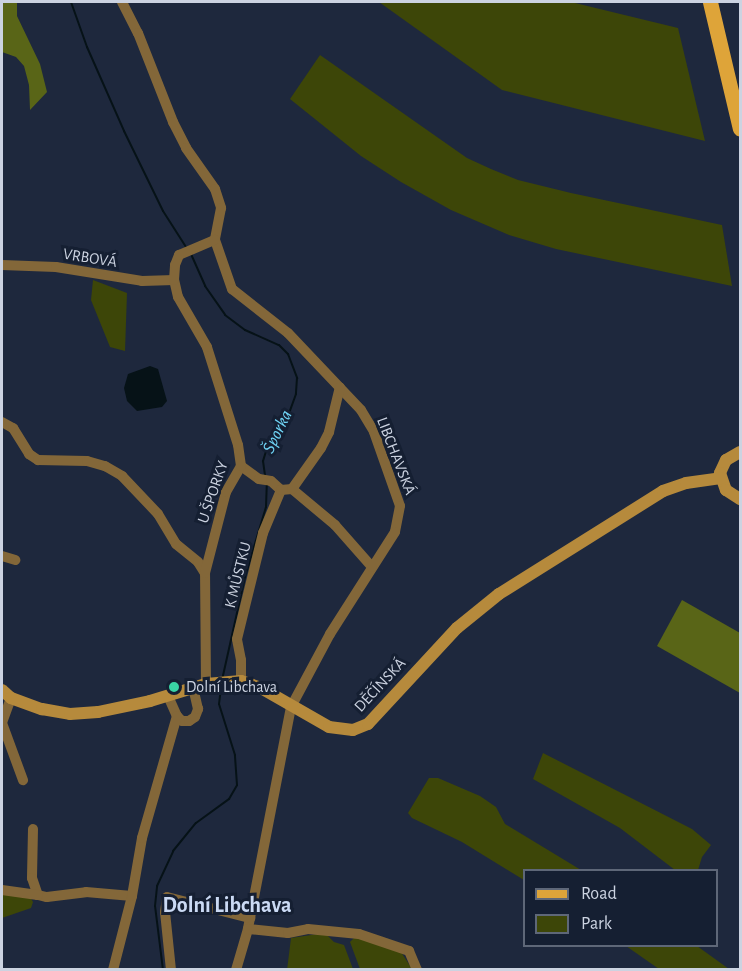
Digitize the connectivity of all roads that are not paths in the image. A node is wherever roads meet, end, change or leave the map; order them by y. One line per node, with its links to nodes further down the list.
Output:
1 (122, 2): 4 (street, LIBCHAVSKÁ)
2 (710, 2): 3 (main road)
3 (741, 129)
4 (215, 240): 6 (street); 7 (street, LIBCHAVSKÁ)
5 (2, 265): 6 (street, VRBOVÁ)
6 (174, 280): 10 (street, U ŠPORKY)
7 (340, 387): 12 (street); 17 (street, LIBCHAVSKÁ)
8 (2, 422): 18 (street)
9 (741, 452): 11 (main road)
10 (242, 466): 13 (street); 18 (street, U ŠPORKY)
11 (720, 478): 14 (main road); 24 (main road, DĚČÍNSKÁ)
12 (292, 489): 13 (street); 17 (street)
13 (281, 490): 19 (street, K MŮSTKU)
14 (741, 499)
15 (2, 556): 16 (street)
16 (15, 560)
17 (372, 567): 24 (street, LIBCHAVSKÁ)
18 (205, 573): 20 (street, U ŠPORKY)
19 (235, 681): 20 (main road); 24 (main road, DĚČÍNSKÁ)
20 (209, 683): 21 (main road)
21 (193, 688): 23 (main road); 25 (street)
22 (6, 694): 23 (main road); 26 (street)
23 (168, 696): 25 (street)
24 (291, 706): 32 (street, LIBCHAVSKÁ)
25 (177, 716): 31 (street)
26 (2, 724): 27 (street)
27 (23, 780)
28 (33, 829): 30 (street)
29 (2, 890): 30 (street)
30 (38, 895): 31 (street)
31 (132, 896): 33 (street)
32 (249, 924): 34 (street); 35 (street, LIBCHAVSKÁ); 36 (street)
33 (113, 969)
34 (171, 969)
35 (236, 969)
36 (417, 969)

